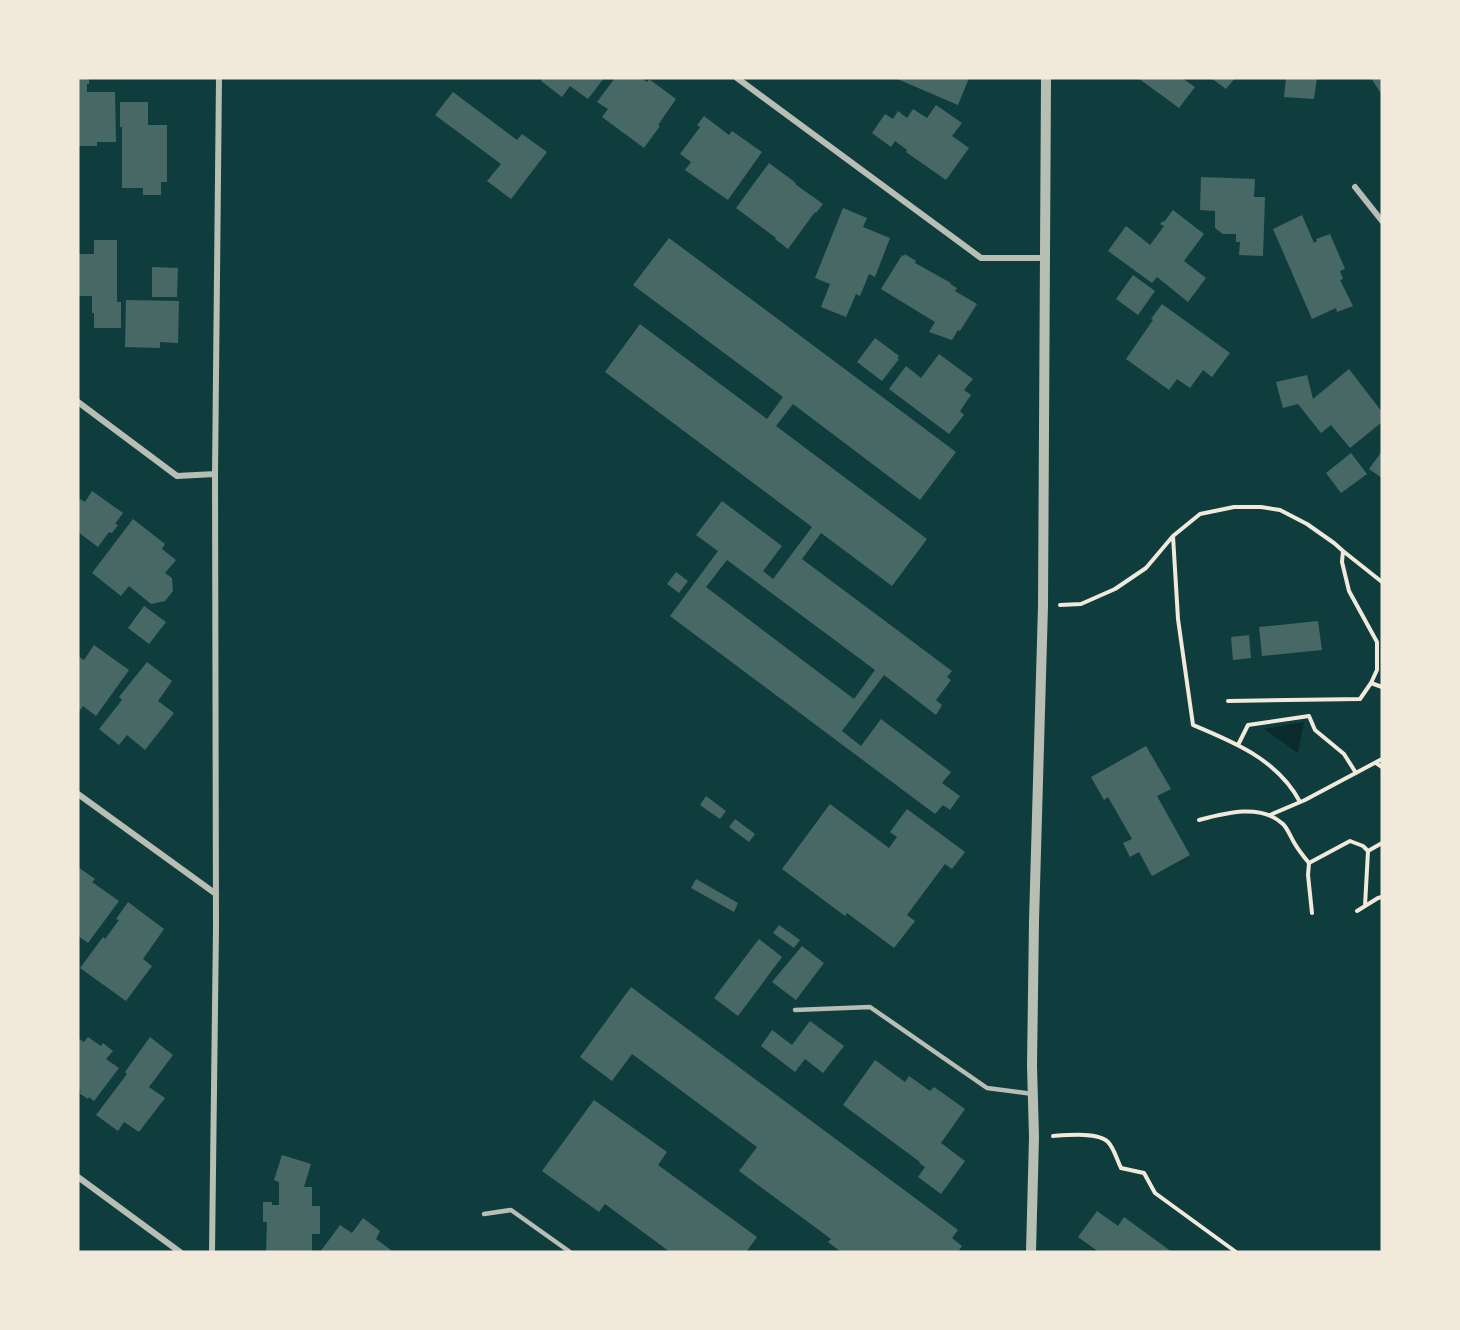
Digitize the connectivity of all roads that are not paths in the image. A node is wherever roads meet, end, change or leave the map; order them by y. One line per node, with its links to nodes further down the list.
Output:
1 (219, 78): 8 (street)
2 (737, 78): 6 (street)
3 (1046, 78): 6 (street)
4 (1355, 187): 5 (street)
5 (1382, 220)
6 (1045, 258): 12 (street)
7 (78, 402): 8 (street)
8 (215, 474): 10 (street)
9 (78, 794): 10 (street)
10 (216, 894): 16 (street)
11 (795, 1010): 12 (lane)
12 (1033, 1094): 18 (street)
13 (78, 1177): 15 (street)
14 (484, 1214): 17 (lane)
15 (180, 1252)
16 (212, 1252)
17 (570, 1252)
18 (1030, 1252)

